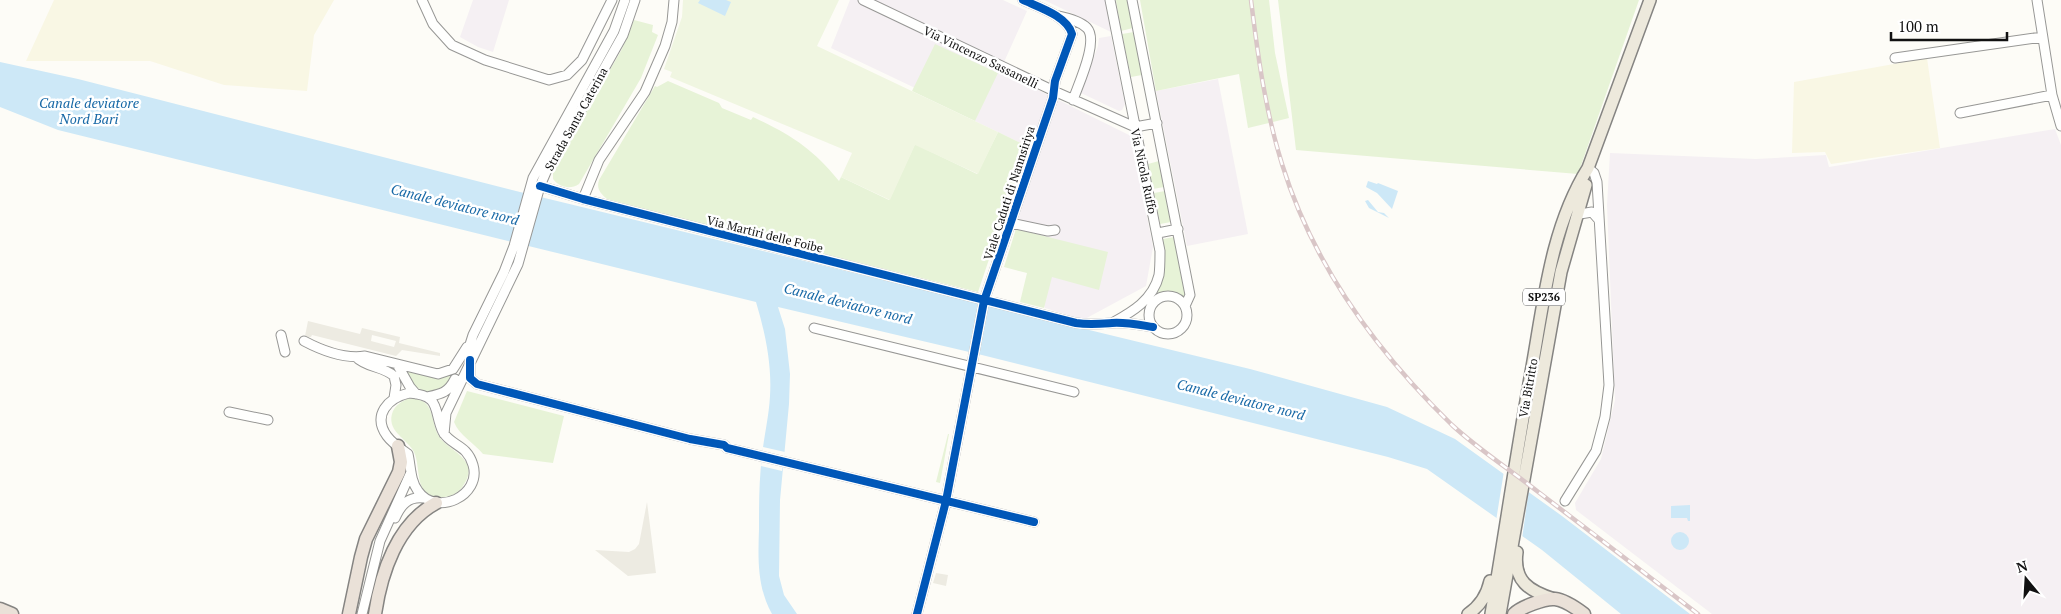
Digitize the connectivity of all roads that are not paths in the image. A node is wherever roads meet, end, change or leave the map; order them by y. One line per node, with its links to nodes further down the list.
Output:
1 (422, 0): 2 (street)
2 (612, 0)
3 (625, 0): 31 (street, Strada Santa Caterina)
4 (635, 0): 23 (street, Strada Santa Caterina)
5 (674, 0): 24 (street)
6 (863, 0): 15 (street, Via Vincenzo Sassanelli)
7 (1023, 0): 12 (street)
8 (1110, 0): 21 (street, Via Nicola Ruffo)
9 (1132, 0): 20 (street, Via Nicola Ruffo)
10 (1650, 0): 22 (main road, Via Bitritto)
11 (2037, 0): 13 (street)
12 (1054, 14): 15 (street, Viale Caduti di Nannsiriya); 17 (street)
13 (2042, 37): 14 (street); 16 (street)
14 (1896, 58)
15 (1054, 91): 17 (street, Via Vincenzo Sassanelli); 27 (street, Viale Caduti di Nannsiriya)
16 (2052, 95): 18 (street); 19 (street)
17 (1073, 100): 21 (street, Via Vincenzo Sassanelli)
18 (1960, 113)
19 (2060, 122)
20 (1157, 123): 21 (street); 29 (street, Via Nicola Ruffo)
21 (1135, 127): 30 (street, Via Nicola Ruffo)
22 (1588, 168): 25 (main road, Via Bitritto / SP236); 26 (street); 54 (main road, Via Bitritto / SP236)
23 (539, 190): 24 (street, Via Martiri delle Foibe); 31 (street, Strada Santa Caterina)
24 (583, 199): 33 (street, Via Martiri delle Foibe)
25 (1576, 219): 26 (street); 54 (main road, Via Bitritto / SP236)
26 (1599, 221): 60 (street)
27 (1011, 222): 28 (street); 33 (street, Viale Caduti di Nannsiriya)
28 (1055, 230)
29 (1178, 230): 30 (street); 36 (street, Via Nicola Ruffo)
30 (1158, 233): 32 (street, Via Nicola Ruffo)
31 (519, 247): 41 (street, Strada Santa Caterina); 45 (street, Strada Santa Caterina)
32 (1151, 293): 34 (street, Via Nicola Ruffo); 35 (street)
33 (984, 301): 37 (street, Via Martiri delle Foibe); 46 (street)
34 (1143, 304): 35 (street); 37 (street, Via Nicola Ruffo)
35 (1153, 304): 36 (street); 38 (street)
36 (1184, 306): 38 (street)
37 (1112, 323): 38 (street, Via Martiri delle Foibe)
38 (1153, 327)
39 (814, 328): 46 (street)
40 (281, 335): 43 (street)
41 (473, 336): 47 (street); 50 (street, Strada Santa Caterina)
42 (304, 341): 44 (street)
43 (285, 352)
44 (356, 357): 47 (street); 51 (street)
45 (470, 360): 55 (street, Strada Santa Caterina); 59 (street)
46 (972, 362): 48 (street); 59 (street)
47 (397, 364): 49 (street)
48 (1074, 392)
49 (416, 394): 50 (street); 51 (street)
50 (427, 396): 55 (street)
51 (394, 398): 56 (street)
52 (229, 412): 53 (street)
53 (268, 420)
54 (1526, 433): 63 (main road); 64 (main road, Via Bitritto / SP236); 71 (main road)
55 (444, 434): 58 (street)
56 (398, 446): 57 (street); 67 (highway)
57 (410, 472): 58 (street); 62 (street)
58 (430, 501): 62 (street); 69 (highway)
59 (946, 501): 61 (street); 70 (street)
60 (1565, 501)
61 (1034, 522)
62 (373, 569): 68 (street)
63 (1554, 599): 73 (highway); 74 (highway)
64 (1495, 606): 72 (main road, Via Bitritto / SP236)
65 (0, 609): 66 (highway)
66 (12, 614)
67 (349, 614)
68 (362, 614)
69 (374, 614)
70 (917, 614)
71 (1468, 614)
72 (1500, 614)
73 (1514, 614)
74 (1584, 614)

